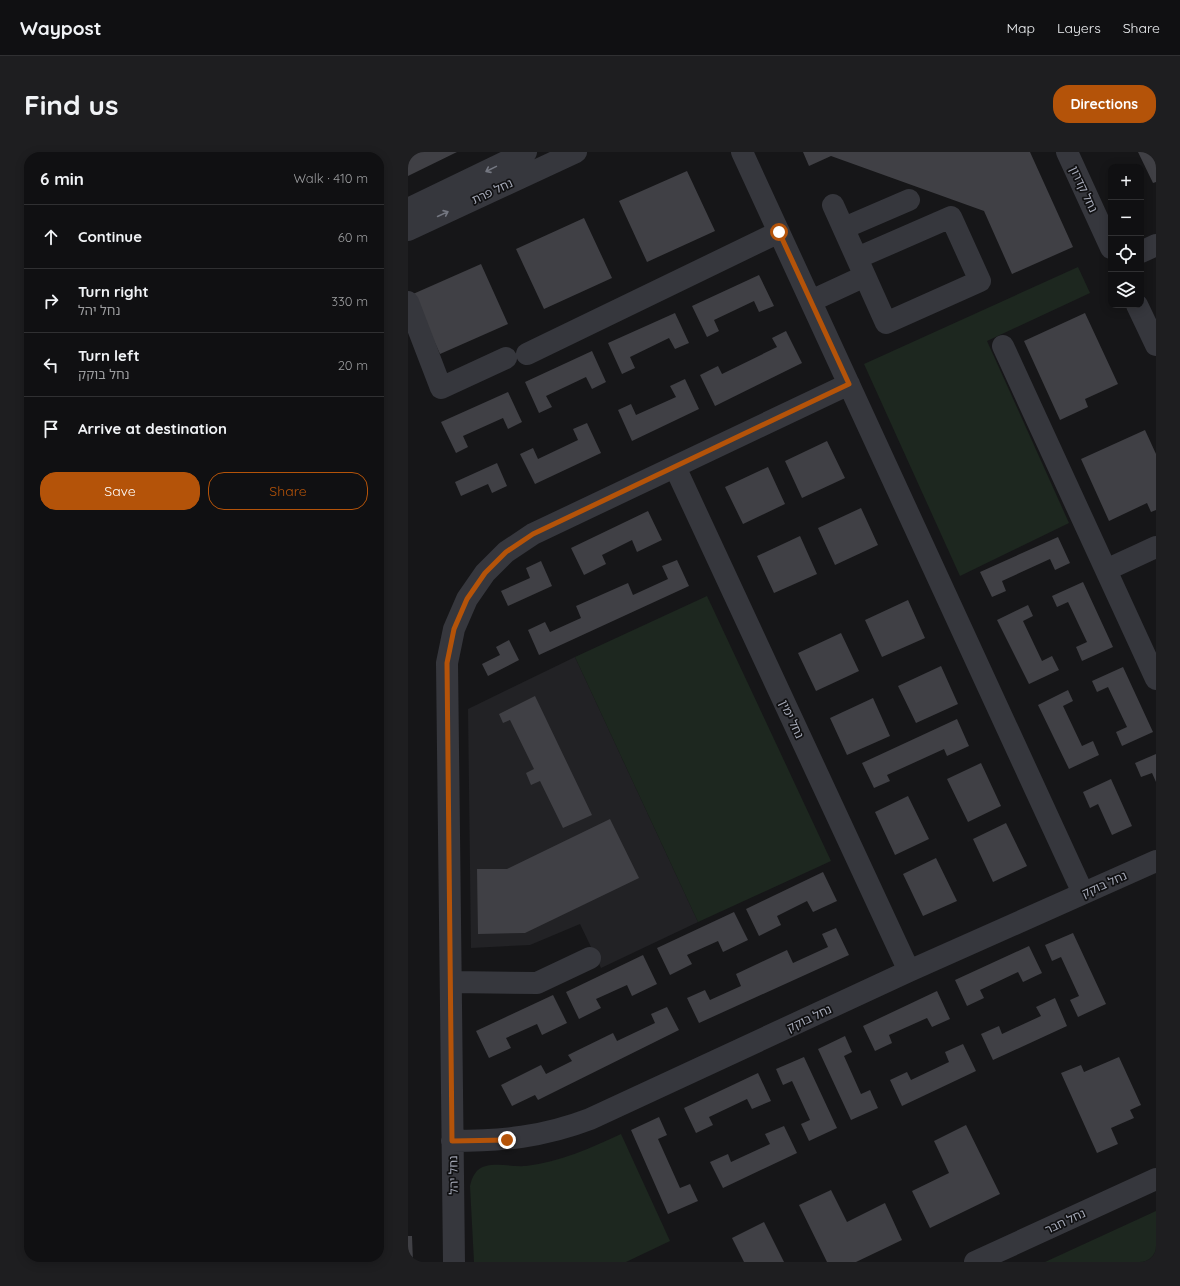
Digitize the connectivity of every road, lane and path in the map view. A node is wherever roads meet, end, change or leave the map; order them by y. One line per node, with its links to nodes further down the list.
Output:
1 (526, 152): 7 (street, נחל פרת, one-way to 7)
2 (576, 152): 9 (street, נחל פרת, one-way to 2)
3 (742, 152): 10 (street)
4 (1067, 152): 11 (street, נחל קדרון)
5 (909, 200): 8 (street)
6 (833, 205): 8 (street)
7 (408, 209)
8 (844, 228): 14 (street)
9 (408, 230)
10 (779, 232): 15 (street); 16 (street)
11 (1108, 241)
12 (1156, 245): 13 (street)
13 (1144, 251)
14 (861, 267): 14 (street); 16 (street)
15 (408, 302)
16 (811, 302): 20 (street)
17 (1138, 308): 18 (street)
18 (1156, 345)
19 (1003, 346): 23 (street)
20 (849, 384): 21 (street, נחל יהל); 26 (street)
21 (675, 467): 28 (street, נחל ימין); 29 (street, נחל יהל)
22 (1156, 547): 23 (street)
23 (1106, 570): 24 (street)
24 (1156, 679)
25 (1156, 861): 26 (street, נחל בוקק)
26 (1083, 893): 28 (street, נחל בוקק)
27 (590, 958): 29 (street)
28 (909, 971): 30 (street, נחל בוקק)
29 (451, 982): 30 (street, נחל יהל)
30 (452, 1141): 32 (street, נחל יהל)
31 (1156, 1179): 33 (street, נחל חבר)
32 (454, 1262)
33 (975, 1262)

